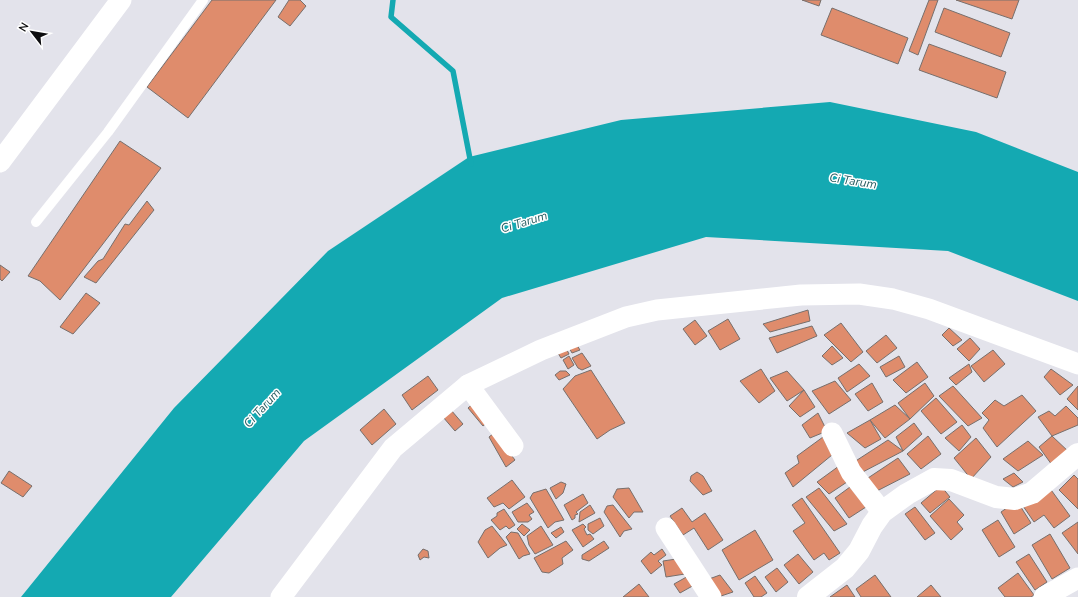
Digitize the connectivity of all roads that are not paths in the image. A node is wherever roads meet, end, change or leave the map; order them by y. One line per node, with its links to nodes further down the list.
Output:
1 (122, 0): 3 (street)
2 (202, 0): 4 (lane)
3 (0, 162)
4 (36, 222)
5 (1078, 364): 6 (street)
6 (468, 385): 8 (street); 13 (street)
7 (832, 433): 10 (street)
8 (513, 446)
9 (1078, 454): 10 (street)
10 (882, 512): 15 (street)
11 (666, 528): 14 (street)
12 (1078, 578): 16 (street)
13 (281, 597)
14 (711, 597)
15 (808, 597)
16 (1044, 597)

